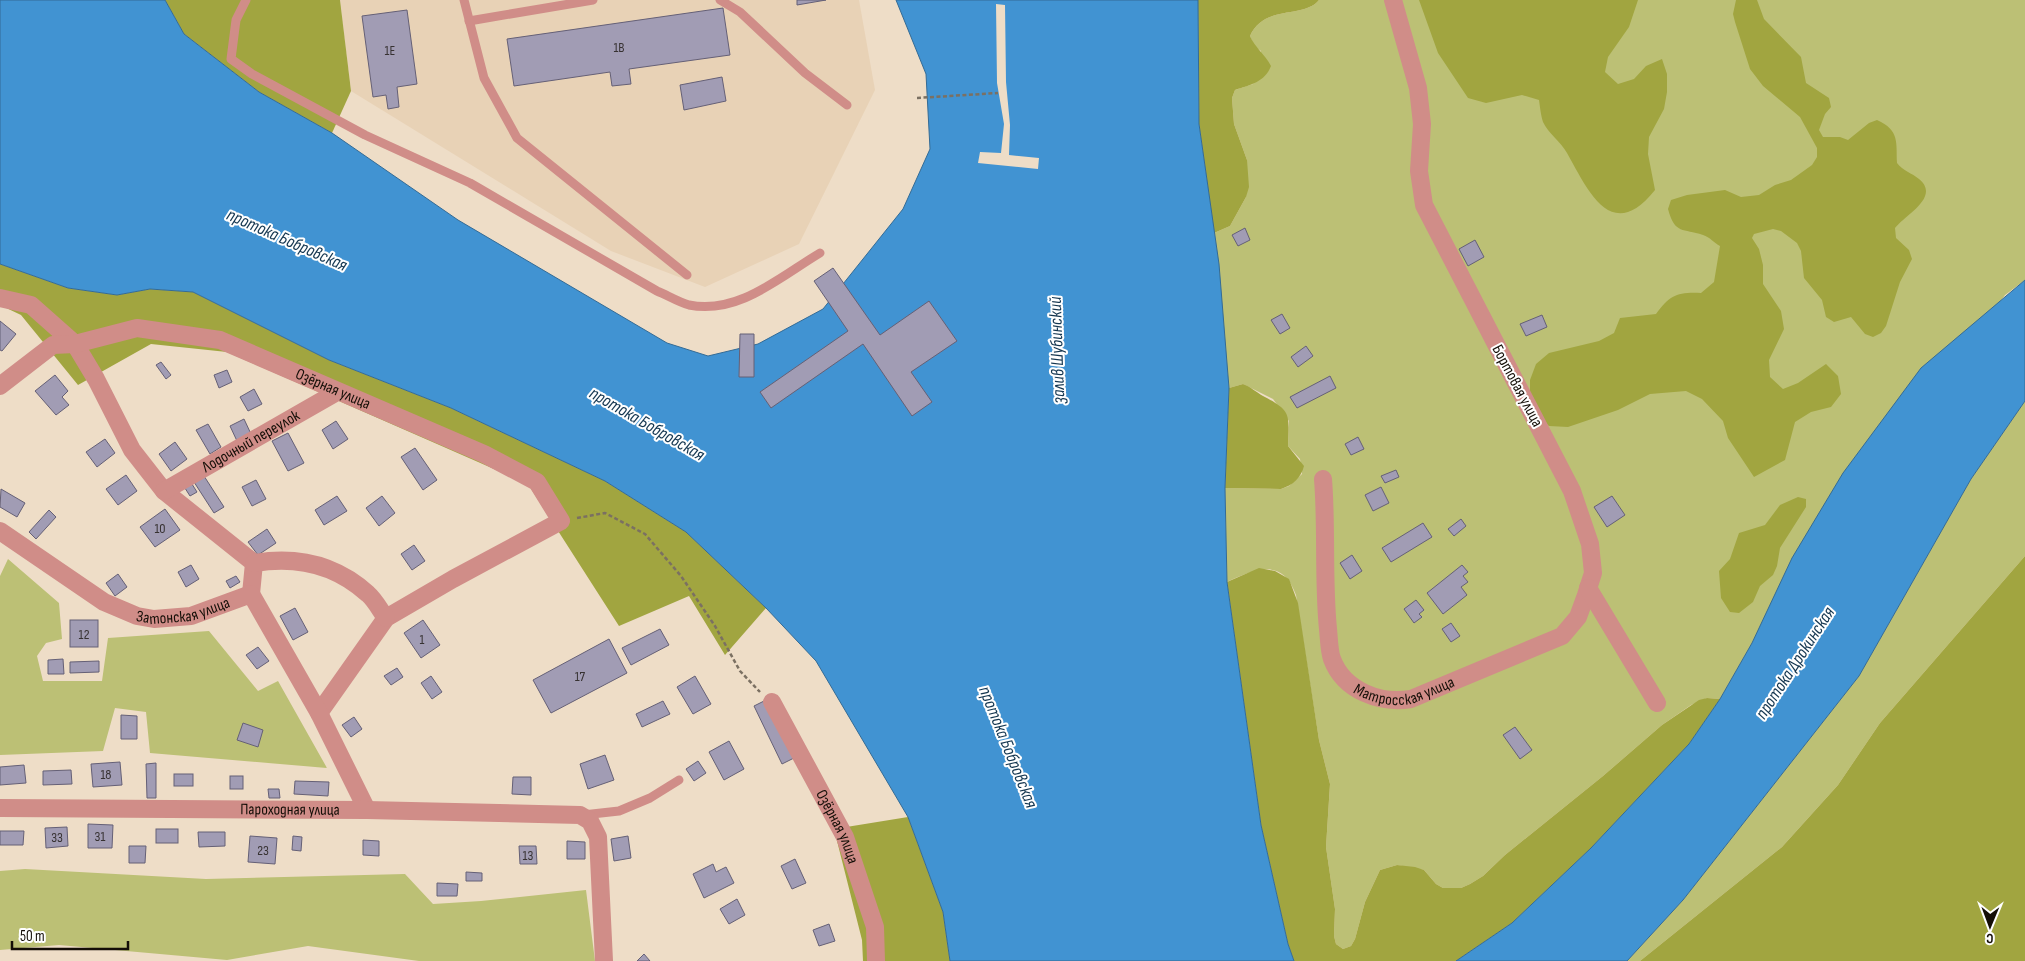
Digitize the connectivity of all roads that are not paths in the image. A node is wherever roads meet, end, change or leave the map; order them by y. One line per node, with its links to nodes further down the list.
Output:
1 (246, 0): 8 (lane)
2 (464, 0): 6 (lane)
3 (593, 0): 6 (lane)
4 (720, 0): 7 (lane)
5 (1393, 0): 18 (street, Бортовая улица)
6 (469, 21): 9 (lane)
7 (847, 105)
8 (820, 253)
9 (687, 275)
10 (0, 298): 11 (street)
11 (75, 344): 12 (street, Озёрная улица); 13 (street, Озёрная улица); 15 (street)
12 (0, 386)
13 (337, 392): 15 (street, Лодочный переулок); 20 (street, Озёрная улица)
14 (1323, 479): 18 (street, Матросская улица)
15 (164, 492): 17 (street)
16 (0, 531): 19 (street, Затонская улица)
17 (254, 563): 19 (street); 20 (street)
18 (1591, 581): 22 (street, Бортовая улица)
19 (250, 594): 23 (street, Затонская улица)
20 (386, 618): 23 (street)
21 (772, 702): 29 (street, Озёрная улица)
22 (1657, 703)
23 (319, 713): 26 (street, Затонская улица)
24 (679, 780): 27 (lane)
25 (0, 808): 26 (street, Пароходная улица)
26 (367, 810): 27 (street, Пароходная улица)
27 (580, 815): 28 (street)
28 (604, 961)
29 (876, 961)

